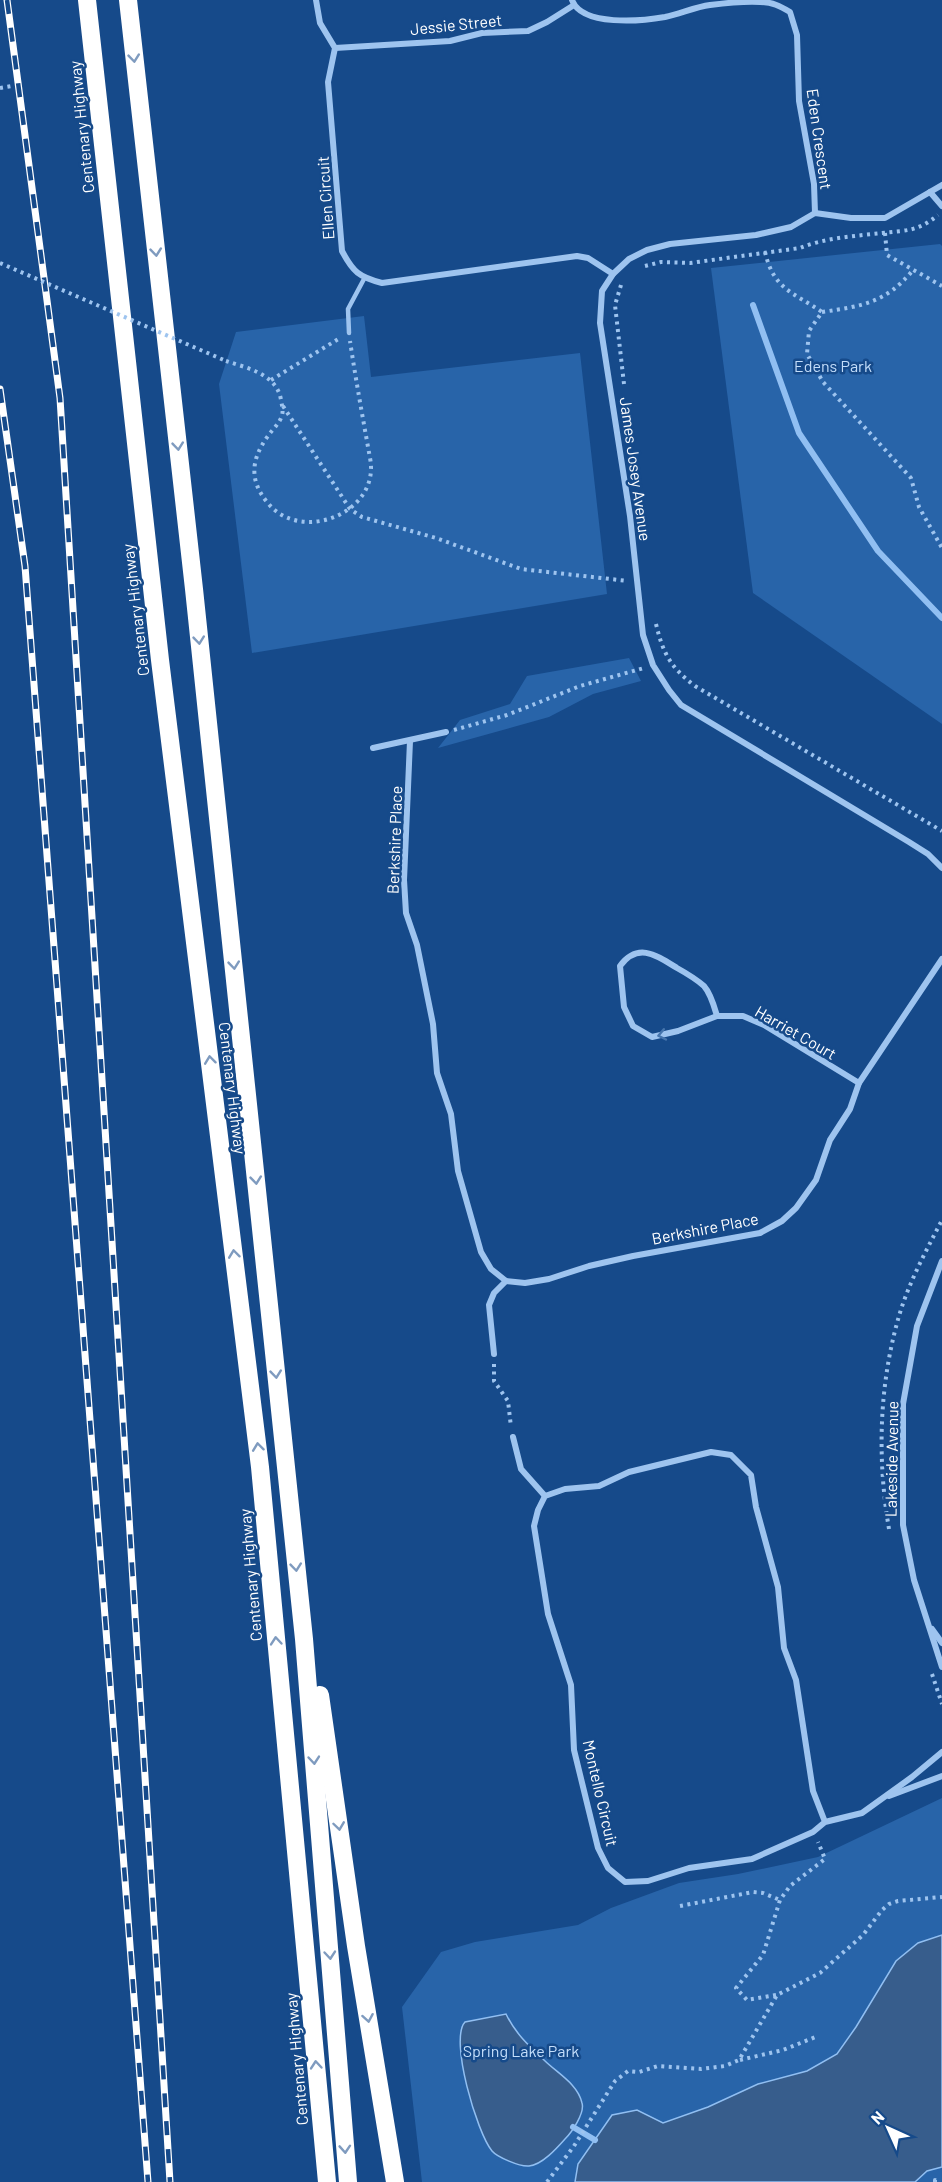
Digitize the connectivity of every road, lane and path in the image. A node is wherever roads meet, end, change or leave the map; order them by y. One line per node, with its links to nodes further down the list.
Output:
1 (87, 0): 60 (highway, Centenary Highway, one-way to 1)
2 (128, 0): 46 (highway, Centenary Highway, one-way to 46)
3 (316, 0): 5 (street)
4 (573, 3): 5 (street, Jessie Street); 12 (street, Eden Crescent)
5 (335, 48): 19 (street, Ellen Circuit)
6 (12, 87): 7 (path)
7 (0, 88)
8 (942, 185): 9 (street)
9 (930, 192): 10 (street); 12 (street)
10 (942, 206)
11 (942, 212): 13 (path)
12 (815, 213): 18 (street, James Josey Avenue)
13 (885, 232): 14 (path); 16 (path)
14 (765, 252): 17 (path); 22 (path)
15 (0, 263): 24 (path, bridge)
16 (913, 270): 21 (path); 22 (path)
17 (637, 271)
18 (613, 274): 19 (street); 29 (street, James Josey Avenue)
19 (364, 279): 23 (lane)
20 (623, 280): 25 (path)
21 (942, 286)
22 (822, 312): 28 (path)
23 (349, 333): 24 (path); 27 (path)
24 (271, 380): 26 (path)
25 (624, 387)
26 (283, 406): 27 (path); 27 (path)
27 (350, 509): 29 (path)
28 (942, 548)
29 (637, 582): 31 (street, James Josey Avenue)
30 (656, 623): 35 (path)
31 (653, 665): 32 (path); 36 (street, James Josey Avenue)
32 (446, 732): 33 (street)
33 (410, 741): 34 (street); 41 (street, Berkshire Place)
34 (373, 748)
35 (942, 831)
36 (942, 868)
37 (942, 959): 39 (street, Berkshire Place)
38 (717, 1016): 38 (street, Harriet Court, one-way to 38); 39 (street, Harriet Court)
39 (858, 1083): 41 (street, Berkshire Place)
40 (942, 1261): 45 (street, Lakeside Avenue)
41 (506, 1281): 42 (street)
42 (494, 1354): 43 (path)
43 (513, 1437): 44 (street)
44 (544, 1496): 52 (street); 53 (street, Montello Circuit)
45 (928, 1624): 47 (street, Lakeside Avenue); 48 (street, Lakeside Avenue)
46 (304, 1639): 63 (highway, Centenary Highway, one-way to 63); 64 (highway, one-way to 64)
47 (942, 1643)
48 (942, 1667)
49 (942, 1752): 51 (street, Montello Circuit)
50 (942, 1776): 51 (street, Montello Circuit)
51 (879, 1800): 52 (street, Montello Circuit)
52 (825, 1822): 53 (street, Montello Circuit)
53 (813, 1832): 55 (path)
54 (942, 1897): 57 (path)
55 (780, 1900): 56 (path); 57 (path)
56 (680, 1906)
57 (777, 1995): 59 (path)
58 (818, 2036): 59 (path)
59 (739, 2060): 65 (path)
60 (322, 2123): 61 (highway); 62 (highway, Centenary Highway)
61 (319, 2182)
62 (327, 2182)
63 (348, 2182)
64 (395, 2182)
65 (547, 2182)
66 (935, 2182): 67 (path)
67 (940, 2182)

